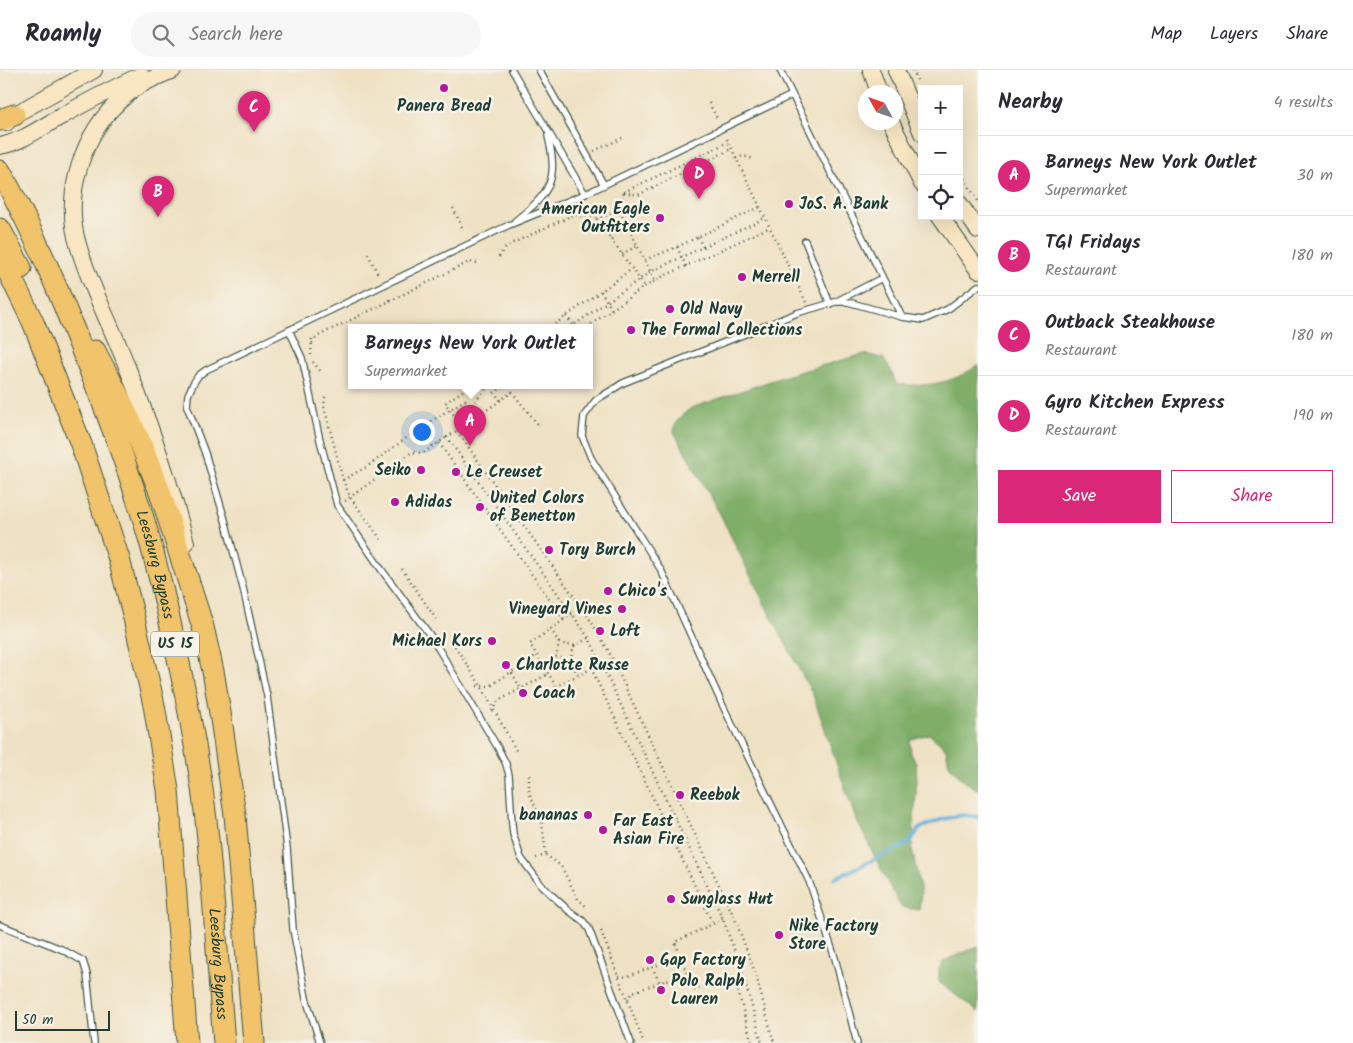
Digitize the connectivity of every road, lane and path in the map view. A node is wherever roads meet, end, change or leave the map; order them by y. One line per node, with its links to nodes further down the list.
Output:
1 (94, 70): 13 (main road)
2 (156, 70): 18 (main road)
3 (173, 70): 104 (main road)
4 (512, 70): 14 (lane)
5 (539, 70): 26 (lane)
6 (780, 70): 10 (lane)
7 (871, 70): 9 (main road)
8 (896, 70): 16 (main road)
9 (876, 85)
10 (792, 95): 26 (lane); 62 (lane)
11 (709, 103): 12 (path)
12 (718, 120)
13 (5, 121)
14 (546, 129): 28 (lane); 37 (lane)
15 (895, 130): 25 (main road)
16 (921, 130)
17 (622, 138): 20 (path)
18 (0, 146)
19 (732, 149): 21 (path); 27 (path); 27 (path)
20 (594, 151)
21 (736, 158): 22 (path); 31 (path)
22 (754, 159)
23 (0, 171): 55 (highway, Leesburg Bypass / US 15)
24 (962, 175): 29 (path)
25 (918, 176)
26 (604, 184): 28 (lane)
27 (623, 191): 30 (path)
28 (586, 194): 37 (lane)
29 (978, 201)
30 (618, 207): 35 (path); 38 (path)
31 (760, 207): 34 (path); 43 (path)
32 (453, 208): 39 (path)
33 (963, 209): 42 (main road)
34 (765, 218): 40 (path); 48 (path)
35 (596, 219): 44 (path); 52 (path)
36 (943, 220): 59 (main road)
37 (509, 225): 78 (lane)
38 (627, 226): 44 (path); 46 (path)
39 (462, 227)
40 (770, 227): 57 (path); 70 (path)
41 (0, 229): 125 (highway)
42 (978, 230)
43 (698, 237): 47 (path); 48 (path)
44 (610, 238): 50 (path)
45 (805, 241): 69 (lane)
46 (638, 246): 50 (path); 54 (path)
47 (677, 247): 53 (path); 54 (path)
48 (703, 247): 53 (path)
49 (368, 254): 61 (path)
50 (622, 254): 58 (path)
51 (0, 256): 125 (highway, Leesburg Bypass / US 15)
52 (499, 257)
53 (683, 257): 57 (path); 60 (path)
54 (645, 260): 60 (path)
55 (47, 263): 104 (highway); 144 (highway, Leesburg Bypass / US 15)
56 (479, 263): 80 (path)
57 (686, 266): 64 (path)
58 (632, 269): 63 (path); 67 (path)
59 (978, 270)
60 (650, 272): 63 (path); 64 (path)
61 (378, 274)
62 (882, 278): 69 (lane); 73 (lane)
63 (639, 279): 66 (path); 68 (path)
64 (655, 281): 66 (path)
65 (978, 286): 73 (lane)
66 (645, 287): 71 (path)
67 (601, 291): 68 (path); 72 (path)
68 (607, 302): 71 (path); 76 (path)
69 (832, 303): 70 (lane); 73 (lane)
70 (812, 308): 151 (lane)
71 (612, 310): 77 (path)
72 (566, 316): 74 (path); 75 (path)
73 (902, 317)
74 (555, 324)
75 (571, 324)
76 (577, 324)
77 (591, 324)
78 (289, 330): 96 (lane); 145 (lane)
79 (312, 338): 80 (path)
80 (312, 343): 81 (path)
81 (322, 373)
82 (465, 389): 87 (path)
83 (486, 389): 87 (path)
84 (500, 389): 86 (path)
85 (325, 397): 95 (path)
86 (501, 400): 88 (path); 89 (path)
87 (450, 410): 88 (path); 90 (path)
88 (463, 427): 91 (path)
89 (540, 427)
90 (420, 428): 94 (path); 95 (path)
91 (457, 431): 92 (path); 150 (path)
92 (447, 437): 93 (path); 101 (path)
93 (439, 443): 94 (path); 103 (path)
94 (434, 447): 97 (path)
95 (343, 480): 96 (path); 97 (path)
96 (331, 482): 98 (lane)
97 (350, 496): 98 (path); 99 (path)
98 (339, 507): 146 (lane)
99 (382, 542)
100 (402, 569): 102 (path)
101 (572, 614): 103 (path); 106 (path)
102 (436, 619)
103 (564, 620): 105 (path)
104 (203, 627): 141 (highway)
105 (551, 629): 108 (path); 110 (path)
106 (588, 638): 109 (path); 113 (path)
107 (452, 642): 120 (path)
108 (559, 643): 109 (path); 111 (path)
109 (574, 646): 112 (path)
110 (537, 655): 114 (path); 116 (path)
111 (556, 657): 112 (path); 114 (path)
112 (570, 661): 118 (path)
113 (601, 664): 115 (path); 129 (path)
114 (543, 665): 117 (path)
115 (591, 668): 118 (path); 130 (path)
116 (511, 672): 120 (path); 121 (path)
117 (548, 674): 118 (path); 121 (path)
118 (579, 675)
119 (476, 686): 120 (path)
120 (481, 686): 122 (path)
121 (521, 689): 122 (path)
122 (492, 710): 123 (path)
123 (518, 754)
124 (529, 775): 126 (path)
125 (168, 790): 143 (highway, Leesburg Bypass / US 15)
126 (546, 855): 127 (path); 128 (path)
127 (536, 858)
128 (588, 908)
129 (723, 919): 130 (path); 136 (path)
130 (713, 924): 133 (path)
131 (0, 925): 142 (lane)
132 (601, 931): 137 (path)
133 (681, 956): 134 (path); 135 (path)
134 (652, 967): 137 (path); 139 (path)
135 (688, 973): 138 (path); 139 (path)
136 (743, 974): 138 (path); 149 (path)
137 (618, 976): 140 (path)
138 (734, 977): 148 (path)
139 (660, 983): 140 (path)
140 (626, 1000): 147 (path)
141 (254, 1040)
142 (94, 1043)
143 (187, 1043)
144 (224, 1043)
145 (320, 1043)
146 (631, 1043)
147 (644, 1043)
148 (752, 1043)
149 (762, 1043)
150 (774, 1043)
151 (858, 1043)

